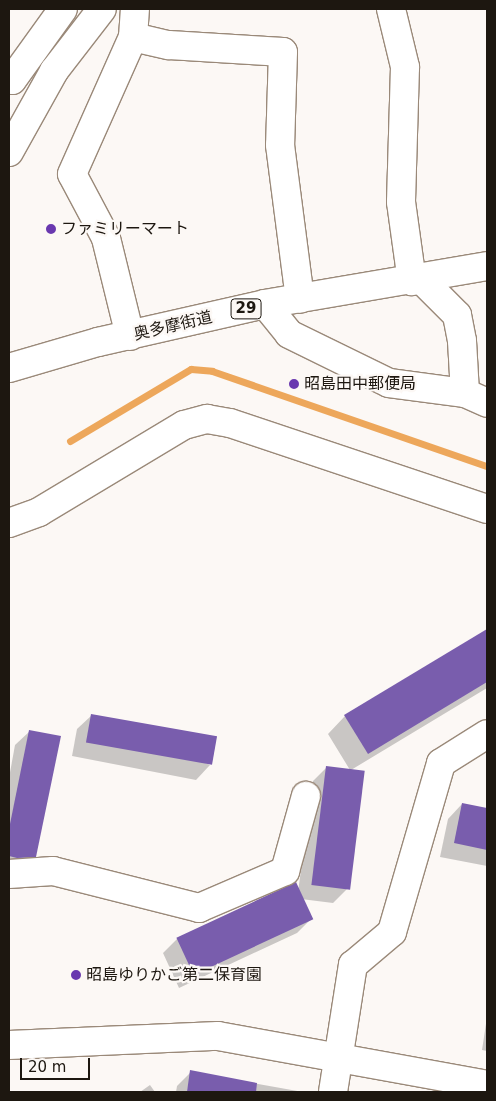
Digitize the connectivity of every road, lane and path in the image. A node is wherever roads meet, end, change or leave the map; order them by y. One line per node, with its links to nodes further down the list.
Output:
1 (63, 9): 6 (street)
2 (102, 9): 7 (street)
3 (135, 9): 5 (street)
4 (391, 9): 9 (street)
5 (133, 37): 10 (street); 12 (street)
6 (9, 79)
7 (9, 152)
8 (487, 266): 9 (street, 奥多摩街道 / 29)
9 (417, 280): 10 (street, 奥多摩街道 / 29); 14 (street)
10 (300, 298): 11 (street, 奥多摩街道 / 29)
11 (265, 304): 12 (street, 奥多摩街道 / 29); 14 (street)
12 (130, 336): 13 (street, 奥多摩街道 / 29)
13 (9, 368)
14 (476, 398)
15 (487, 509): 16 (street)
16 (9, 523)
17 (487, 734): 21 (street)
18 (306, 796): 19 (street)
19 (9, 874)
20 (9, 1045): 21 (street)
21 (341, 1058): 22 (street); 23 (street)
22 (487, 1085)
23 (333, 1092)

